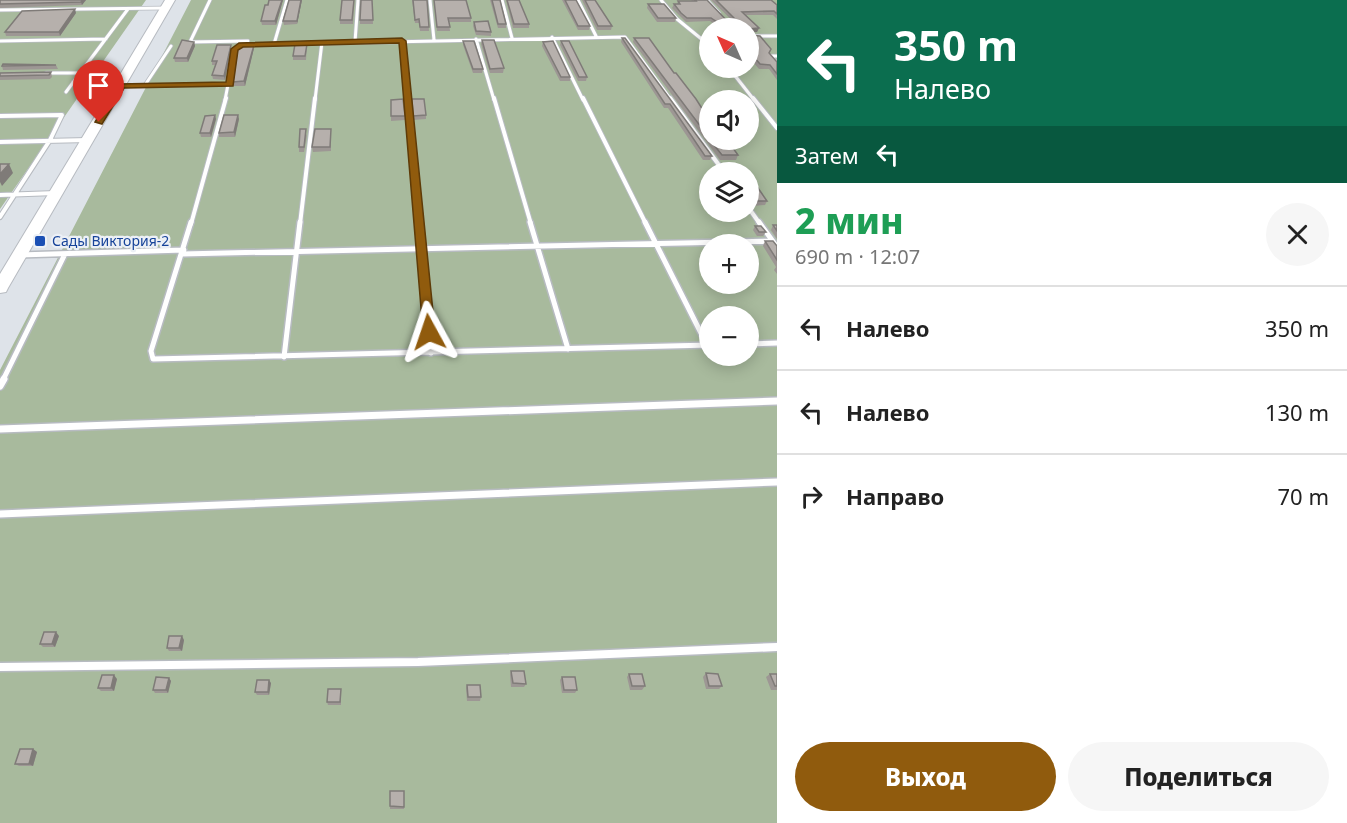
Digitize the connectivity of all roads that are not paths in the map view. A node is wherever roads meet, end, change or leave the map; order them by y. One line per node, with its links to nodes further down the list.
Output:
1 (210, 0): 24 (lane)
2 (287, 0): 24 (lane)
3 (358, 0): 26 (lane)
4 (430, 0): 22 (lane)
5 (502, 0): 18 (lane)
6 (578, 0): 13 (lane)
7 (661, 0): 17 (lane)
8 (707, 0): 12 (lane)
9 (168, 4): 10 (lane); 35 (main road)
10 (128, 9): 11 (lane); 19 (lane)
11 (0, 10)
12 (720, 14)
13 (596, 36): 16 (lane); 44 (lane)
14 (759, 36): 15 (lane)
15 (777, 36)
16 (552, 37): 18 (lane); 51 (lane)
17 (699, 37)
18 (512, 38): 20 (lane)
19 (106, 39): 21 (lane); 30 (lane)
20 (476, 39): 22 (lane); 52 (lane)
21 (0, 40)
22 (434, 40): 23 (lane)
23 (402, 41): 26 (lane); 54 (lane)
24 (275, 42): 25 (lane); 36 (lane)
25 (322, 42): 26 (lane); 56 (lane)
26 (355, 42)
27 (171, 46): 37 (lane)
28 (777, 56): 29 (lane)
29 (777, 63)
30 (80, 72): 31 (lane); 33 (lane); 34 (lane)
31 (37, 73)
32 (737, 78): 40 (lane)
33 (73, 82): 34 (lane); 38 (lane)
34 (99, 82): 35 (lane)
35 (122, 84): 37 (lane); 42 (main road)
36 (230, 84): 37 (lane); 55 (lane)
37 (145, 86)
38 (66, 92)
39 (0, 116): 41 (lane)
40 (777, 128)
41 (50, 140): 42 (lane); 43 (lane); 46 (lane)
42 (88, 140): 45 (main road)
43 (0, 142)
44 (717, 162)
45 (57, 193): 46 (lane); 58 (main road)
46 (16, 194): 47 (lane); 48 (lane)
47 (0, 195)
48 (0, 217)
49 (759, 222): 50 (lane)
50 (772, 241): 51 (lane); 53 (lane)
51 (656, 244): 52 (lane); 60 (lane)
52 (538, 247): 54 (lane); 64 (lane)
53 (777, 247)
54 (421, 249): 56 (lane); 65 (lane)
55 (183, 252): 56 (lane); 57 (lane); 66 (lane)
56 (296, 253): 66 (lane)
57 (65, 254): 58 (lane); 67 (lane)
58 (19, 255): 59 (main road)
59 (0, 288)
60 (699, 328)
61 (777, 343): 62 (lane)
62 (759, 344)
63 (699, 345): 64 (lane)
64 (568, 349): 65 (lane)
65 (431, 353): 66 (lane)
66 (284, 357)
67 (0, 386)
68 (777, 401): 69 (lane)
69 (0, 429)
70 (777, 482): 71 (lane)
71 (0, 514)
72 (777, 647): 73 (lane)
73 (0, 667)

